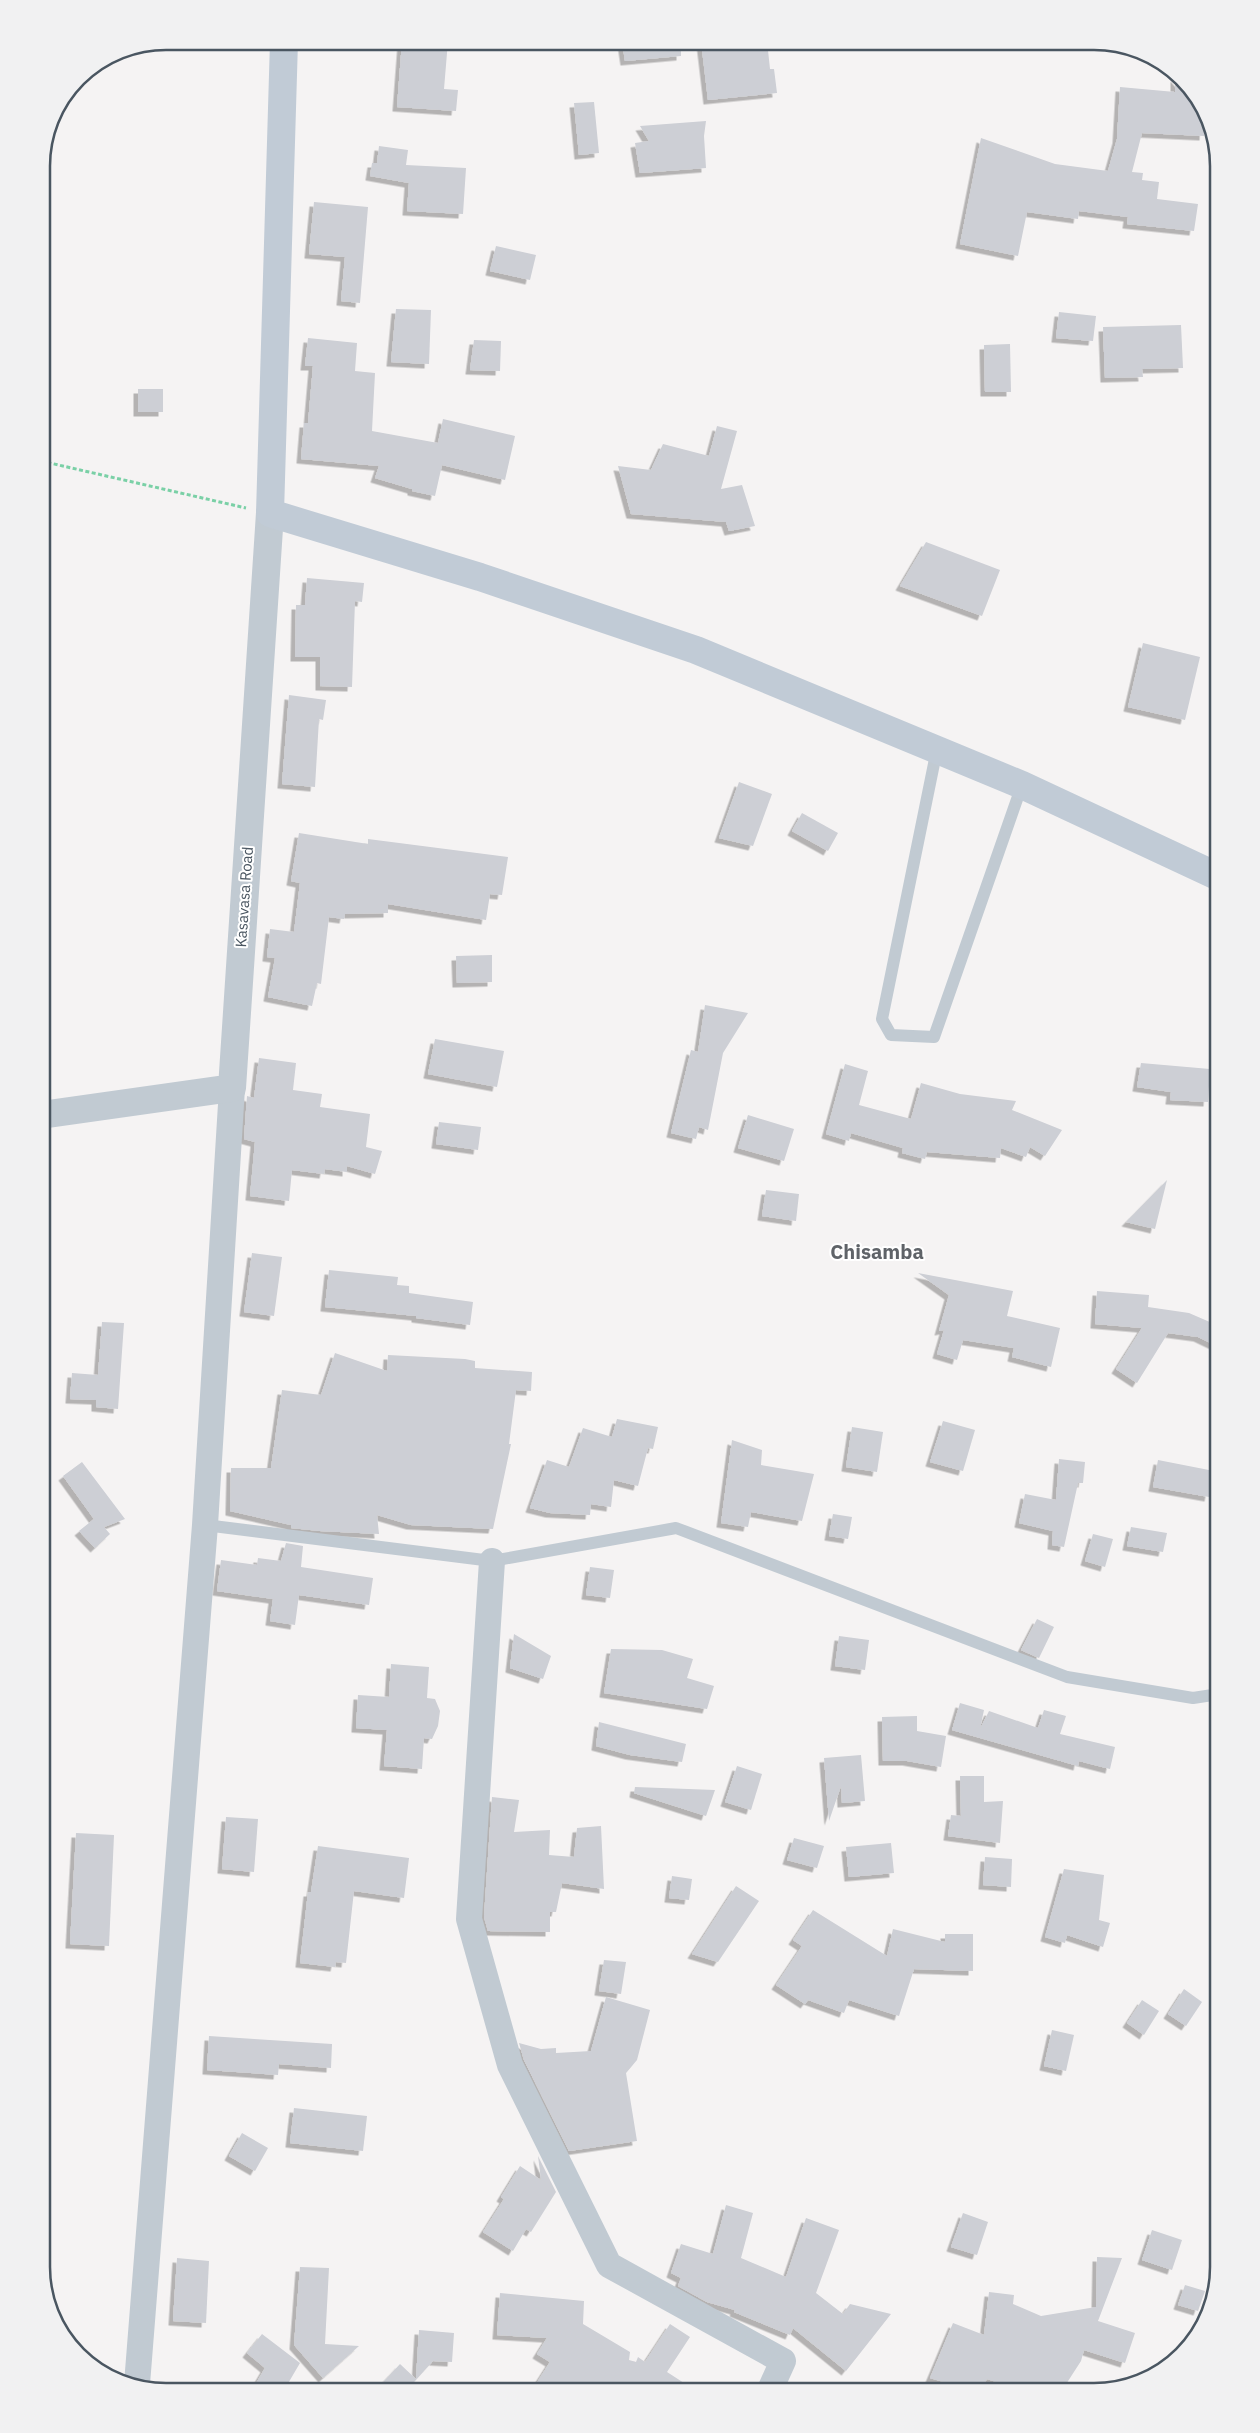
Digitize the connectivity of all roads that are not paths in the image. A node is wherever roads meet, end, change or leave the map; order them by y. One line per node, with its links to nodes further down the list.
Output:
1 (284, 50): 2 (main road)
2 (270, 513): 3 (main road); 6 (street, Kasavasa Road)
3 (937, 749): 4 (main road); 4 (lane)
4 (1022, 785): 5 (main road)
5 (1210, 873)
6 (232, 1088): 7 (street); 8 (street)
7 (50, 1114)
8 (205, 1526): 9 (lane); 11 (street)
9 (492, 1561): 10 (lane); 12 (street)
10 (1210, 1695)
11 (137, 2379)
12 (773, 2383)

